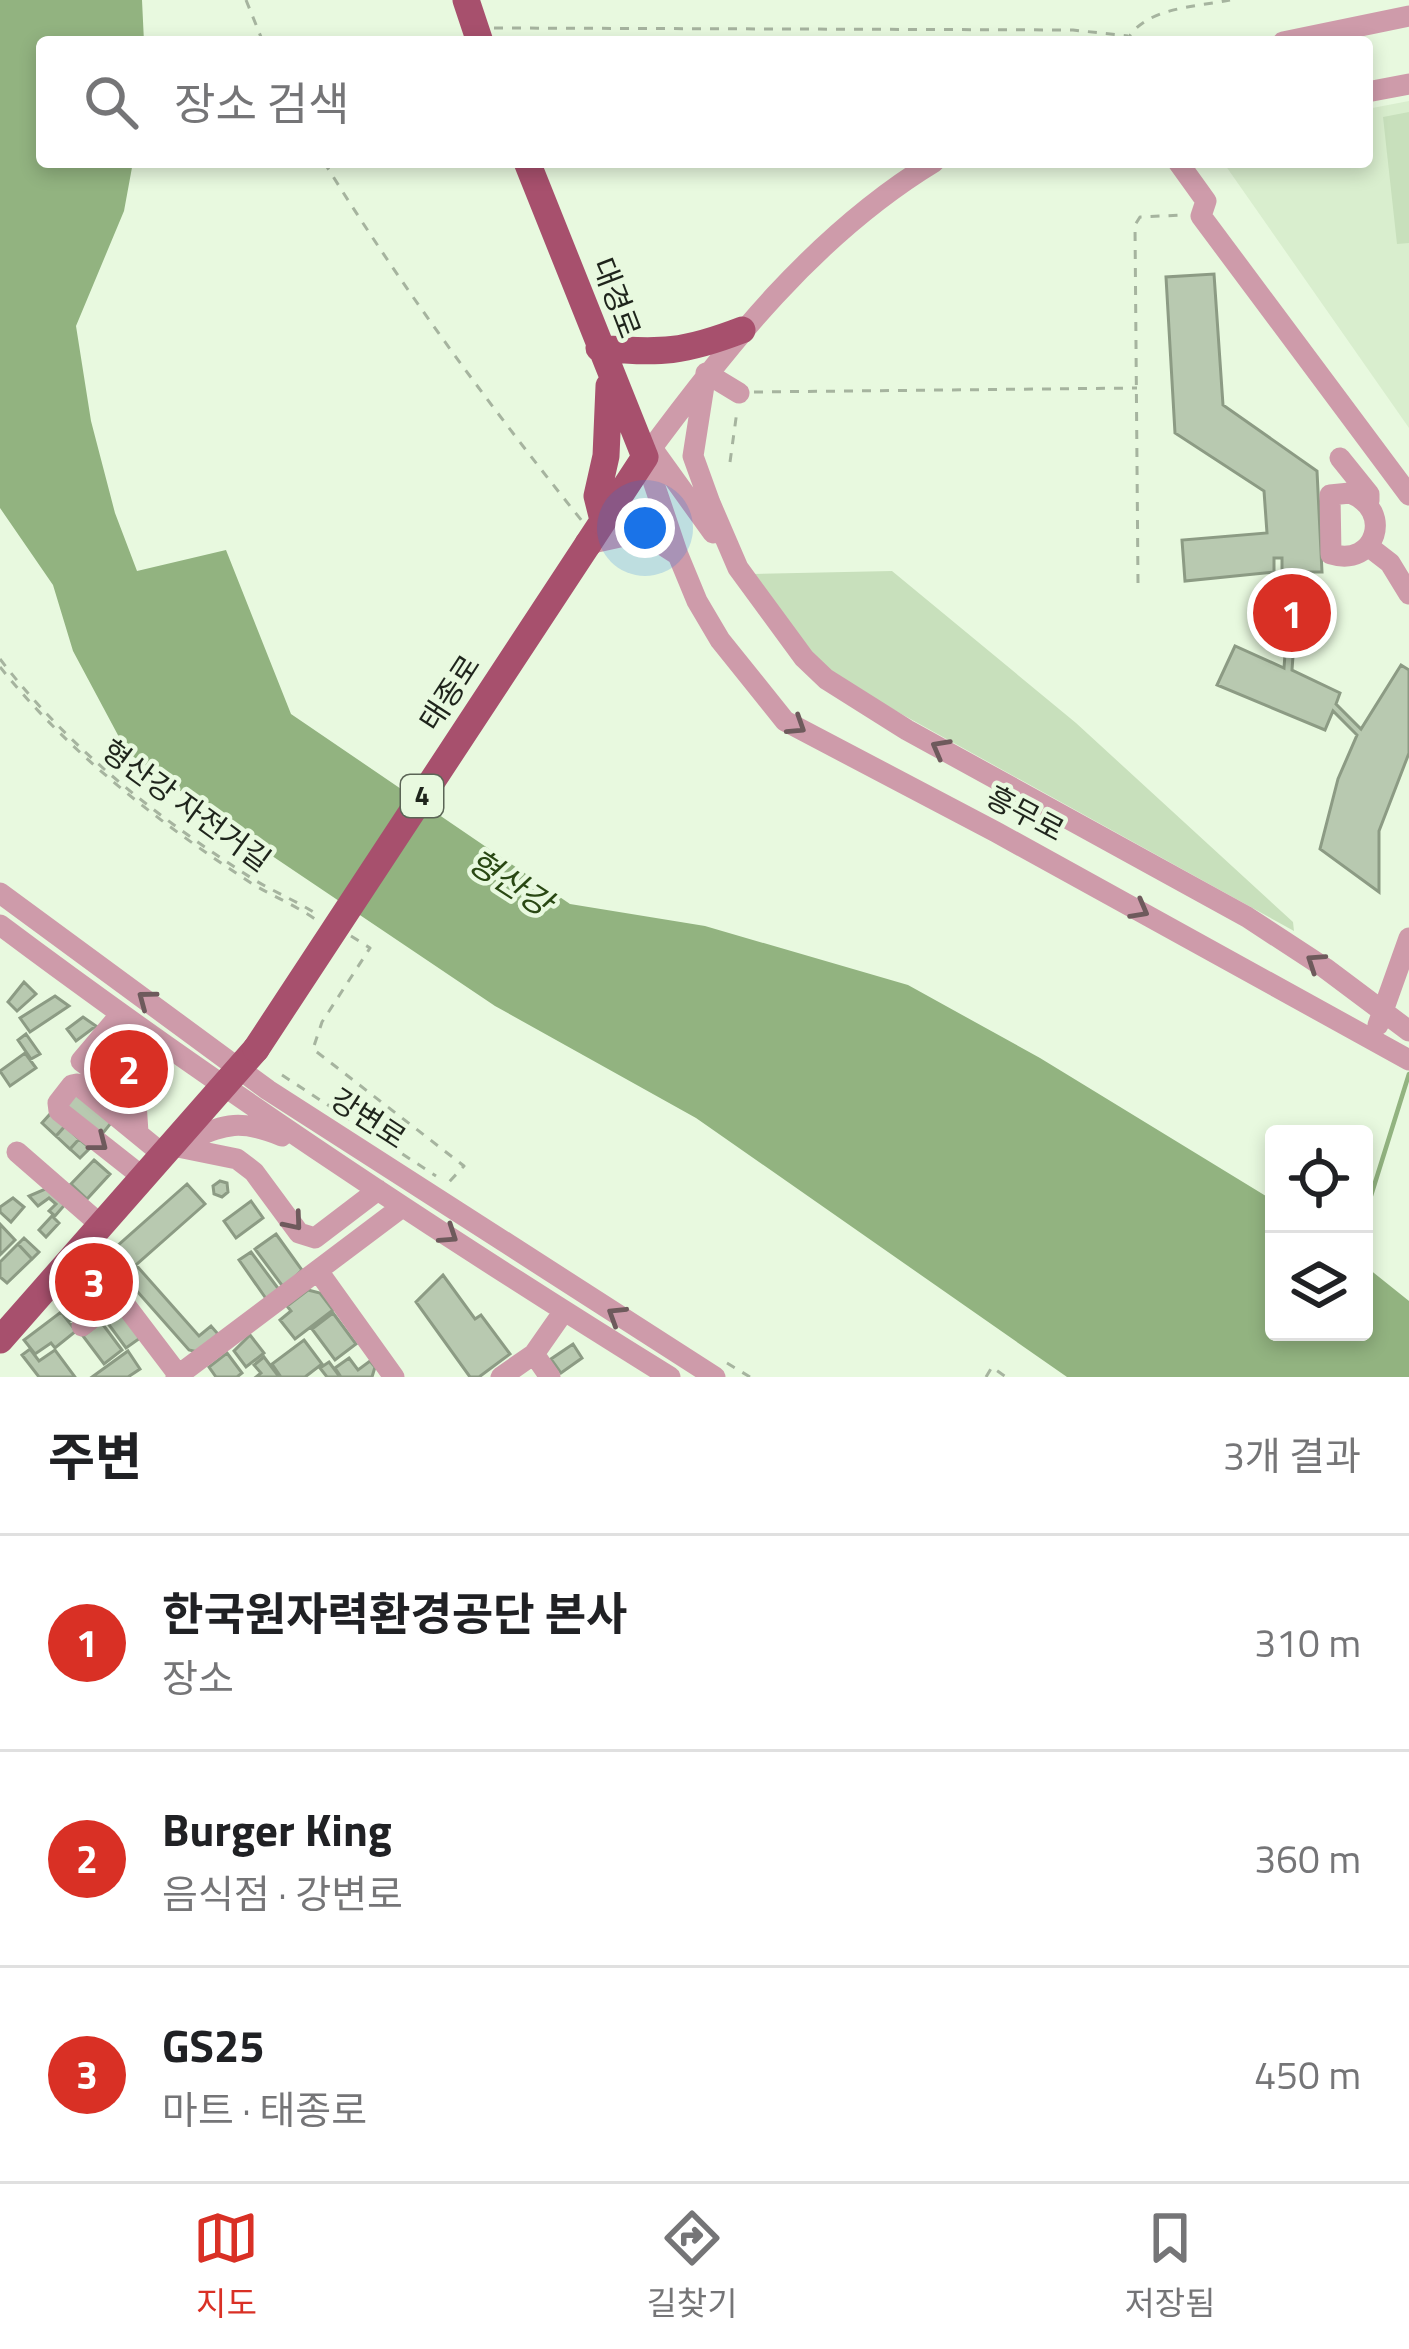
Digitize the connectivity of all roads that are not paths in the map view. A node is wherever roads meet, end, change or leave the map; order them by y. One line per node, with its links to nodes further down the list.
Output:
1 (466, 0): 3 (main road)
2 (1409, 16): 4 (street)
3 (477, 35)
4 (1312, 36)
5 (1409, 84): 6 (street)
6 (1373, 91)
7 (529, 168): 11 (main road, 대경로)
8 (926, 168): 10 (street, 태종로)
9 (1182, 168): 17 (street)
10 (742, 330): 11 (main road); 12 (street, 태종로)
11 (599, 348): 13 (main road, 대경로)
12 (706, 374): 14 (street); 15 (street, 태종로); 22 (street, 흥무로)
13 (611, 376): 15 (main road, 대경로); 19 (main road)
14 (739, 393)
15 (646, 451): 19 (main road, 태종로 / 4); 21 (street, 흥무로); 22 (street, 흥무로)
16 (1340, 458): 18 (street)
17 (1409, 495)
18 (1369, 504): 20 (street); 20 (street)
19 (595, 533): 21 (street); 33 (main road, 태종로 / 4, bridge)
20 (1368, 546): 23 (street)
21 (678, 555): 31 (street, 흥무로, one-way to 31)
22 (738, 568): 28 (street, 흥무로, one-way to 22)
23 (1402, 571): 24 (street)
24 (1409, 594)
25 (0, 893): 33 (street, 강변로, one-way to 25)
26 (0, 925): 29 (street, 강변로)
27 (1409, 938): 28 (street)
28 (1383, 1014): 30 (street, 흥무로); 31 (street)
29 (120, 1015): 33 (street, 강변로); 34 (street)
30 (1409, 1031)
31 (1372, 1037): 32 (street, 흥무로)
32 (1404, 1057)
33 (240, 1068): 35 (street, 강변로); 36 (main road, 태종로 / 4); 48 (street, 강변로, one-way to 33)
34 (138, 1133): 36 (street); 38 (street, one-way to 38)
35 (315, 1148): 36 (street); 39 (street, 강변로)
36 (169, 1151): 38 (main road, 태종로 / 4); 39 (street, one-way to 39)
37 (17, 1152): 41 (street)
38 (144, 1178): 41 (main road, 태종로 / 4)
39 (378, 1190): 40 (street, 강변로)
40 (402, 1207): 42 (street); 44 (street, 강변로, one-way to 44)
41 (92, 1237): 43 (street); 46 (main road, 태종로 / 4)
42 (318, 1270): 49 (street); 50 (street)
43 (121, 1296): 45 (street); 49 (street)
44 (563, 1311): 47 (street); 53 (street, 강변로)
45 (82, 1327)
46 (0, 1340)
47 (534, 1354): 51 (street); 52 (street)
48 (722, 1371)
49 (178, 1376)
50 (389, 1376)
51 (501, 1377)
52 (550, 1377)
53 (670, 1377)

